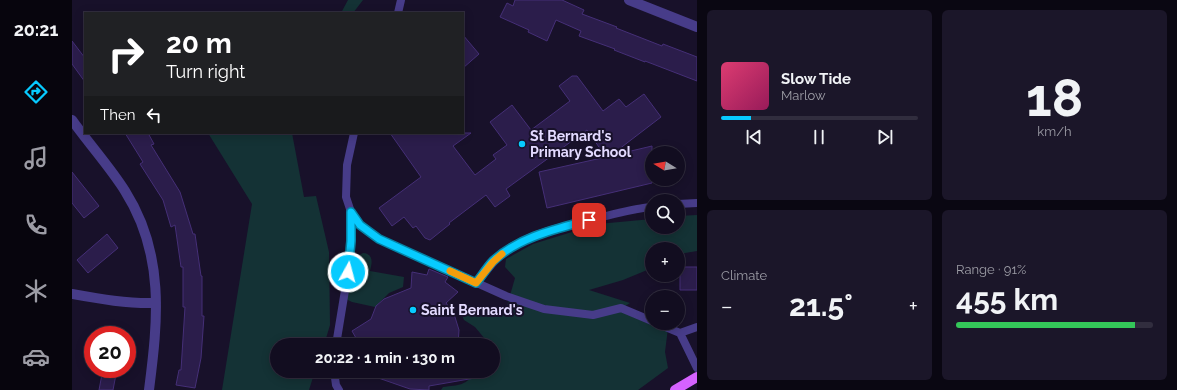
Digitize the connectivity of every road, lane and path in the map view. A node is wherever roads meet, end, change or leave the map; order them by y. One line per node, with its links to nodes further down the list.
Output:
1 (400, 0): 3 (lane)
2 (629, 0): 4 (street)
3 (398, 12)
4 (697, 27)
5 (72, 120): 13 (street)
6 (354, 134): 10 (lane)
7 (697, 203): 8 (lane)
8 (685, 204)
9 (645, 208): 11 (lane)
10 (351, 212): 11 (lane); 18 (lane)
11 (476, 283): 14 (lane)
12 (72, 294): 13 (street)
13 (156, 303): 22 (street)
14 (645, 319)
15 (697, 327): 17 (lane)
16 (673, 330): 17 (lane)
17 (680, 333): 19 (lane)
18 (337, 338)
19 (697, 368)
20 (697, 377): 24 (main road)
21 (335, 378): 23 (lane)
22 (149, 390)
23 (339, 390)
24 (675, 390)

